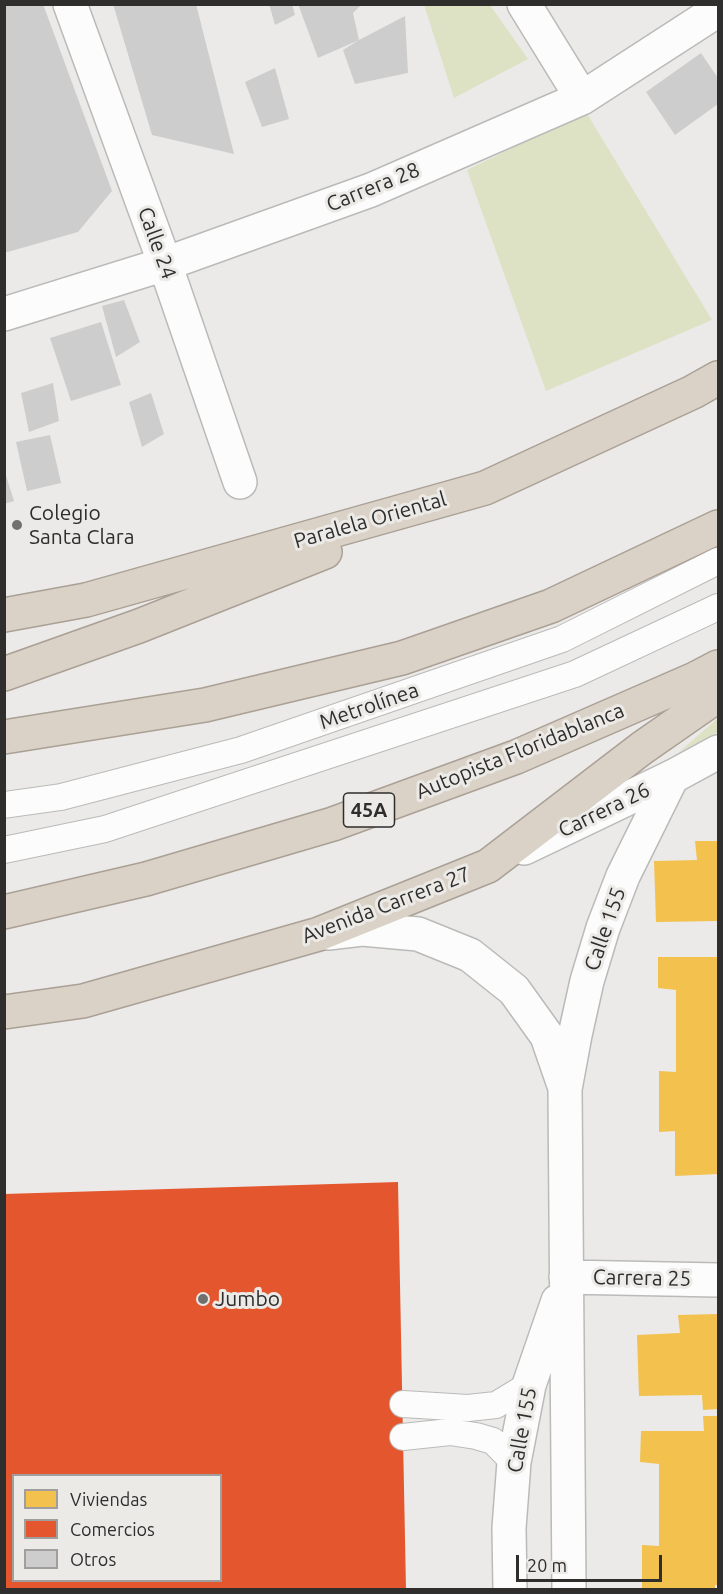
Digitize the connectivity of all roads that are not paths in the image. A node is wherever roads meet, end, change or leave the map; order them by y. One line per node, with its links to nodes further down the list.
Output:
1 (70, 4): 5 (street, Calle 24)
2 (524, 4): 4 (street)
3 (718, 10): 4 (street, Carrera 28)
4 (582, 98): 5 (street, Carrera 28)
5 (165, 264): 6 (street, Carrera 28); 8 (street, Calle 24)
6 (4, 314)
7 (718, 378): 9 (highway, Paralela Oriental)
8 (240, 482)
9 (485, 488): 13 (highway, Paralela Oriental); 15 (highway)
10 (718, 527): 17 (highway)
11 (718, 561): 20 (lane, Metrolínea)
12 (718, 607): 21 (lane, Metrolínea)
13 (4, 615)
14 (718, 667): 23 (highway, Autopista Floridablanca / 45A)
15 (4, 674)
16 (718, 694): 22 (highway, Avenida Carrera 27)
17 (4, 737)
18 (718, 752): 19 (street, Carrera 26)
19 (672, 777): 22 (street, Carrera 26); 28 (street, Calle 155)
20 (4, 805)
21 (4, 850)
22 (488, 866): 24 (highway, Avenida Carrera 27)
23 (4, 912)
24 (320, 934): 25 (highway, Avenida Carrera 27); 28 (street, Calle 155)
25 (83, 1001): 26 (highway, Avenida Carrera 27); 27 (highway)
26 (4, 1012)
27 (4, 1030)
28 (565, 1089): 29 (street, Calle 155)
29 (566, 1277): 30 (street, Carrera 25); 31 (street, Calle 155); 36 (street, Calle 155)
30 (718, 1280)
31 (529, 1385): 32 (lane); 34 (street, Calle 155)
32 (403, 1404)
33 (403, 1437): 34 (lane)
34 (514, 1462): 35 (street, Calle 155)
35 (510, 1590)
36 (569, 1590)

